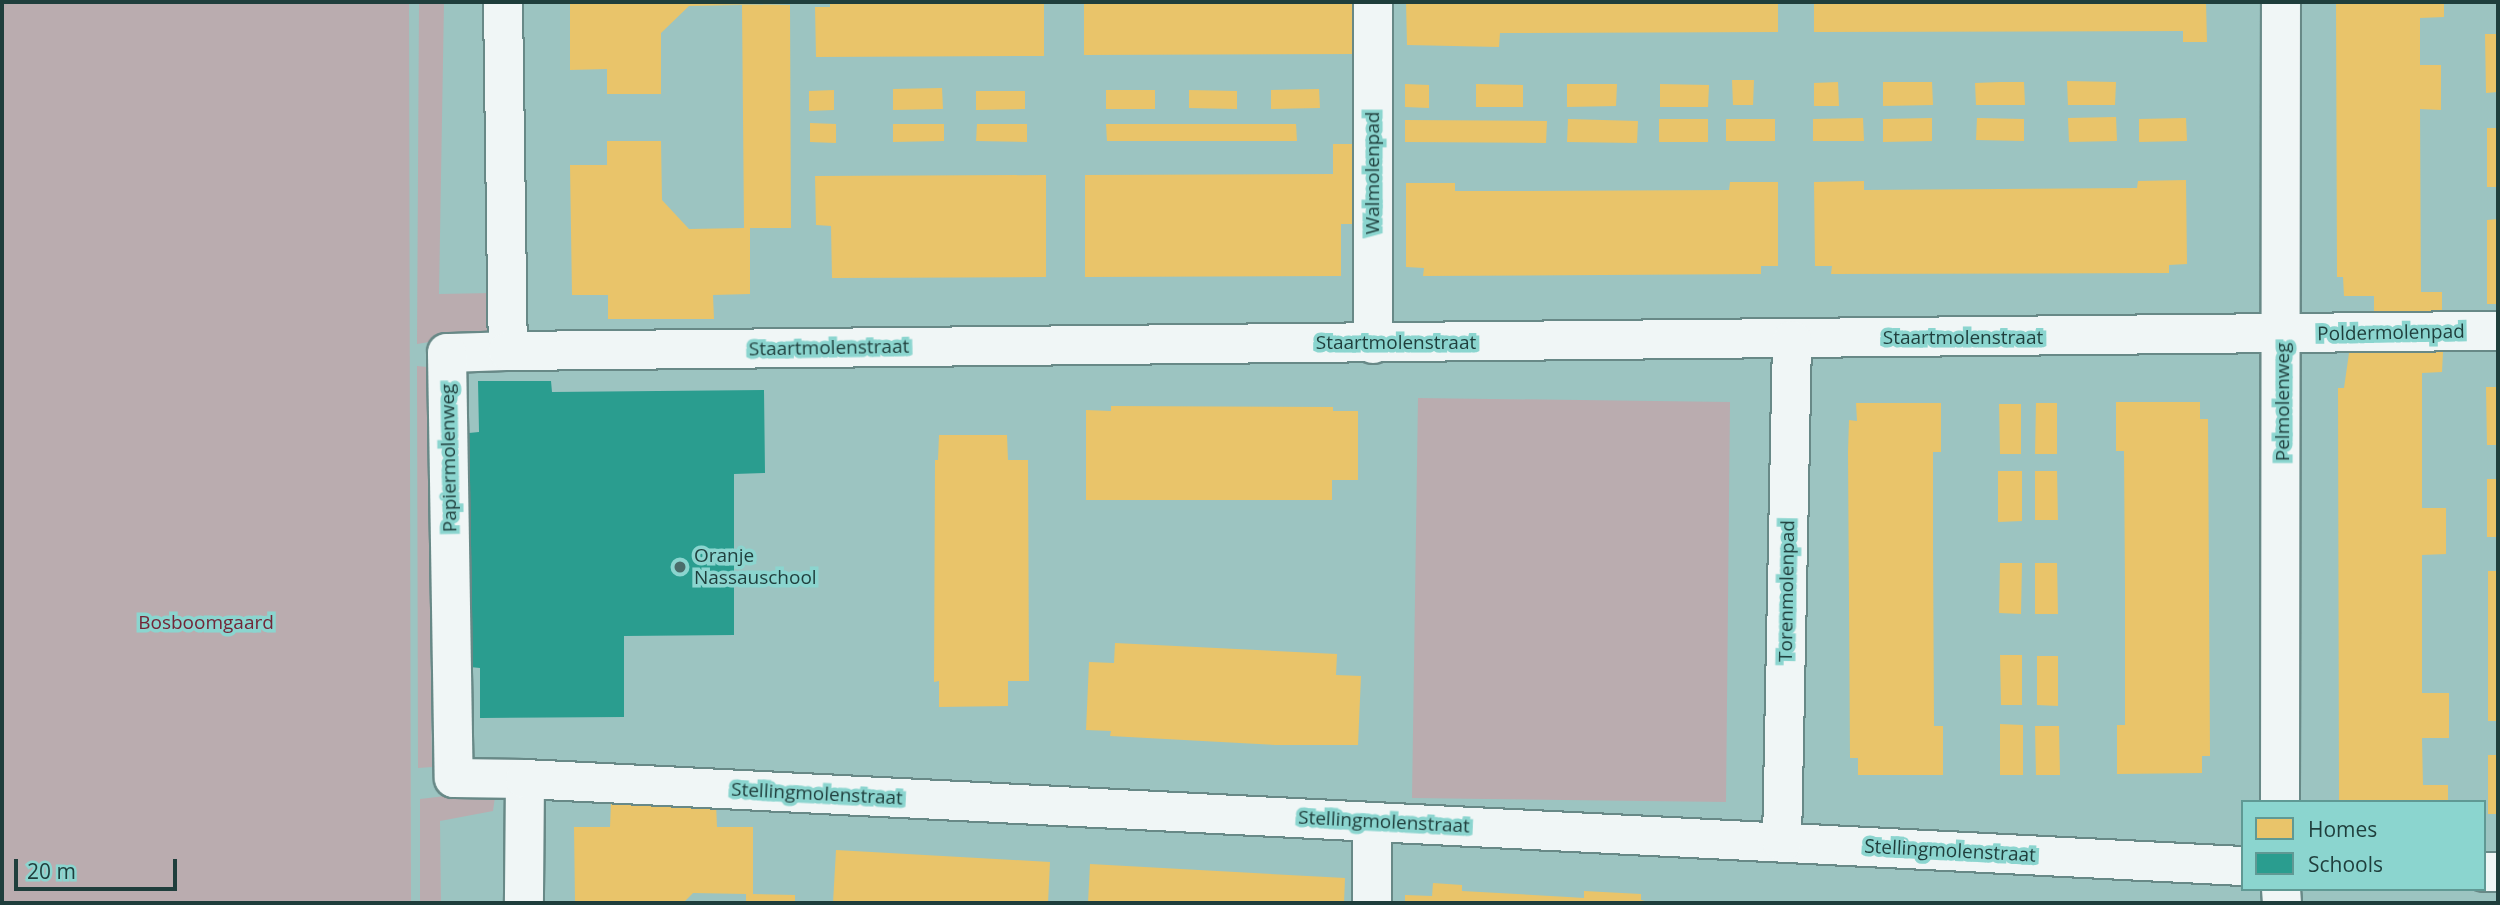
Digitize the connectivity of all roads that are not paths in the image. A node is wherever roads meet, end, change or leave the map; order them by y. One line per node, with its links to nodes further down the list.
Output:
1 (503, 2): 8 (street)
2 (1373, 2): 7 (street, Walmolenpad)
3 (2281, 2): 5 (street, Pelmolenweg)
4 (2498, 331): 5 (street, Poldermolenpad)
5 (2284, 336): 6 (street, Staartmolenstraat); 10 (street, Pelmolenweg)
6 (1792, 340): 7 (street, Staartmolenstraat); 12 (street, Torenmolenpad)
7 (1373, 344): 8 (street, Staartmolenstraat)
8 (508, 351): 9 (street, Papiermolenweg)
9 (525, 779): 11 (street, Stellingmolenstraat); 14 (street)
10 (2280, 800)
11 (1373, 822): 12 (street, Stellingmolenstraat); 15 (street)
12 (1782, 842): 13 (street, Stellingmolenstraat)
13 (2241, 866)
14 (524, 903)
15 (1372, 903)

